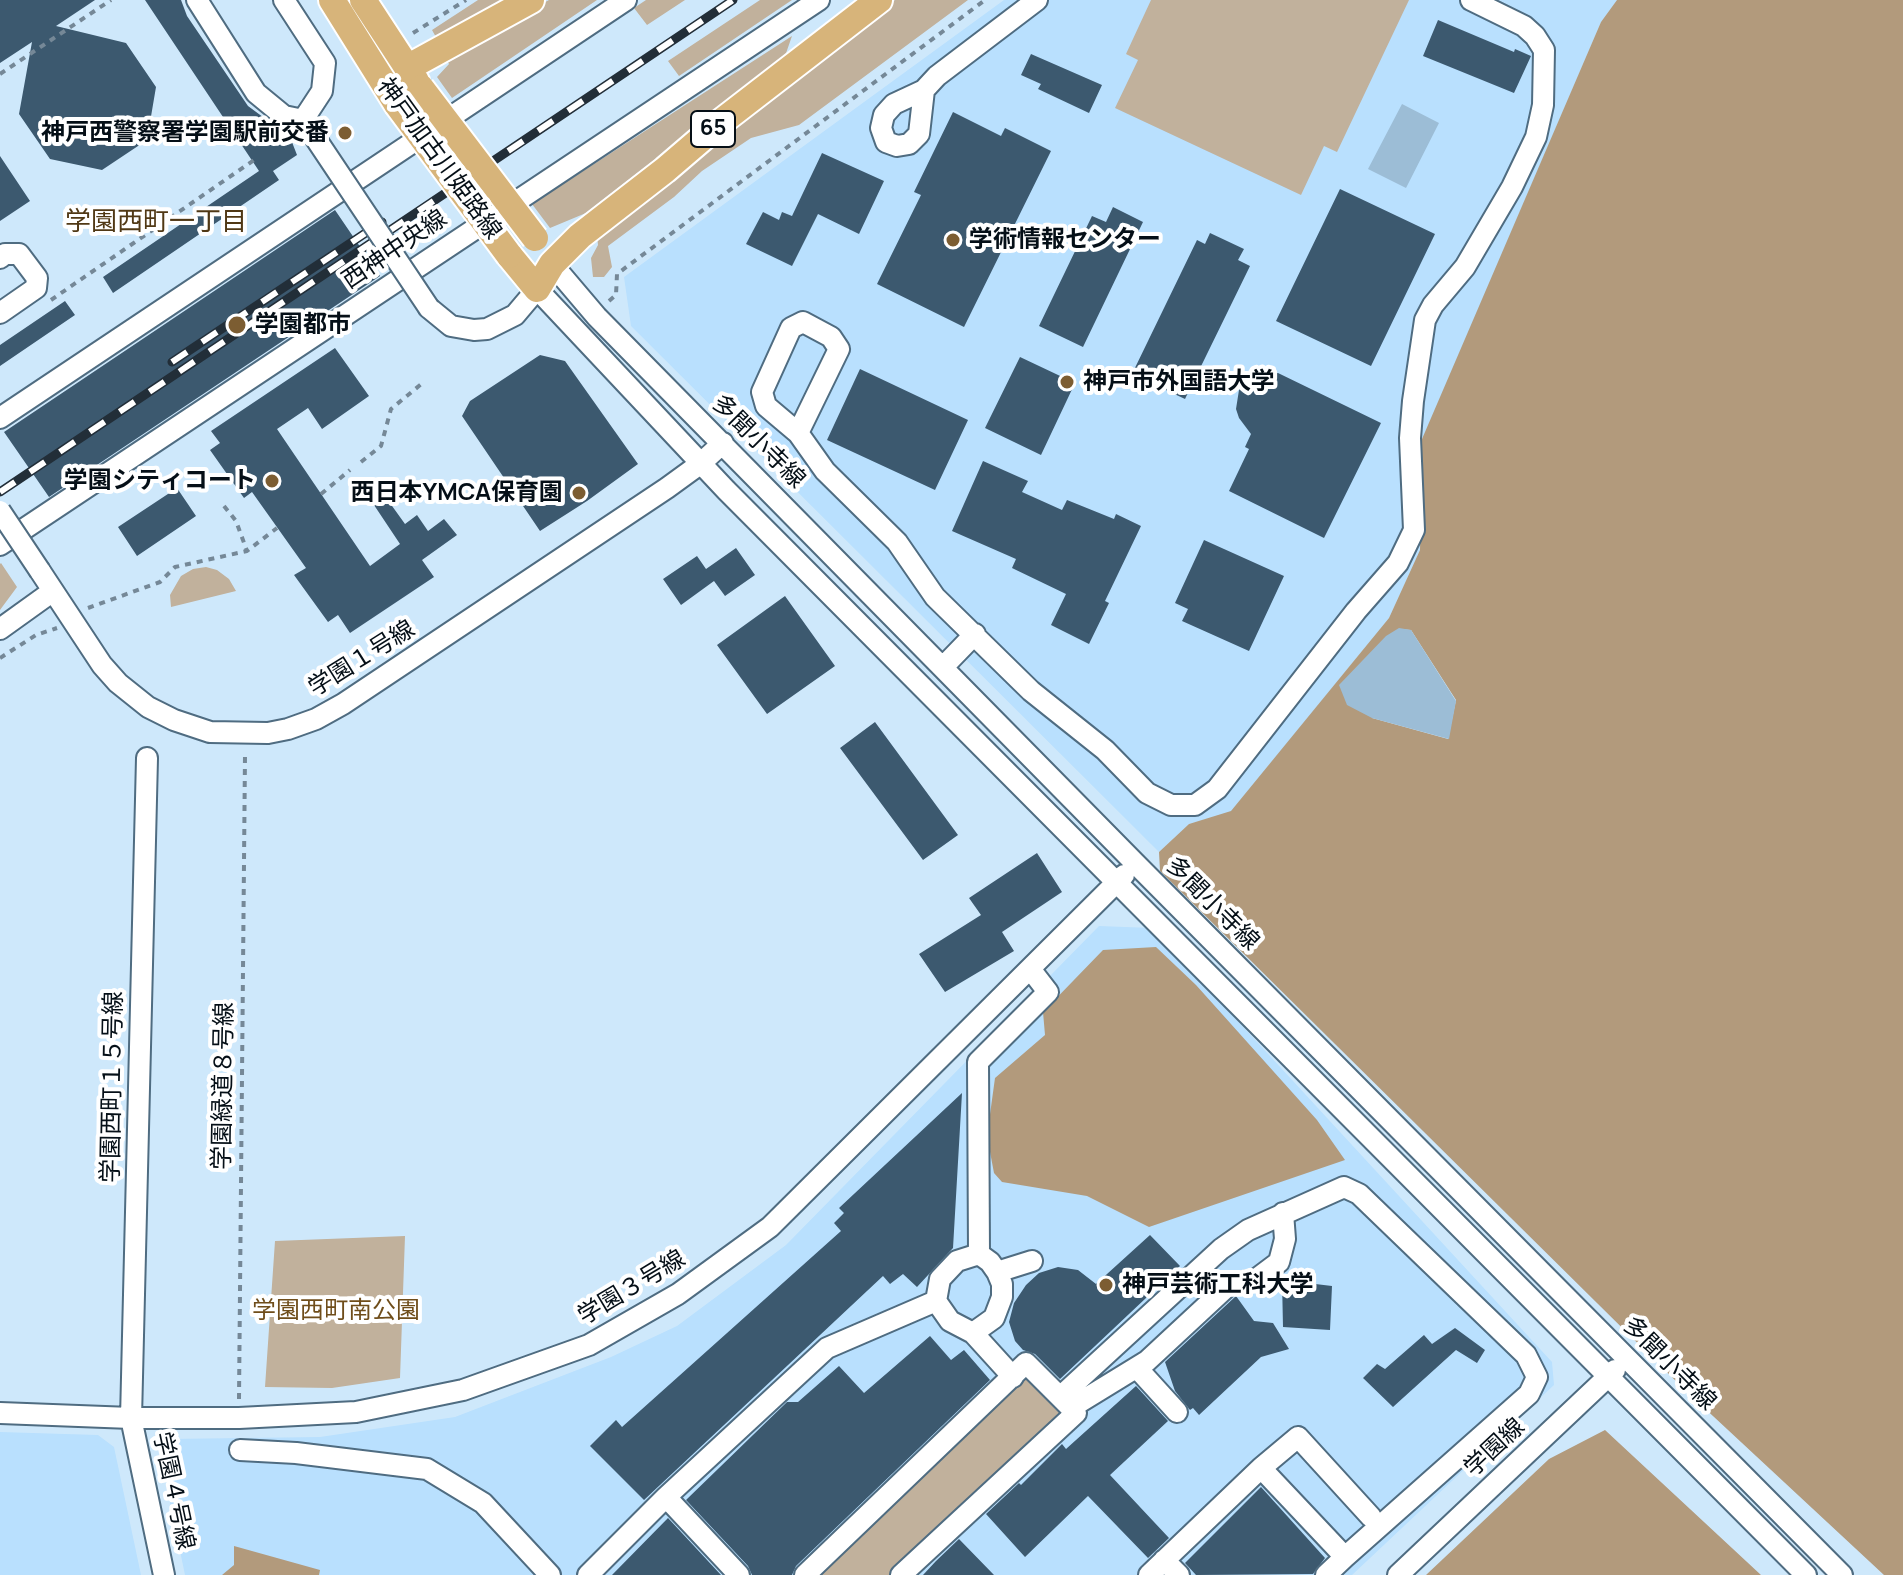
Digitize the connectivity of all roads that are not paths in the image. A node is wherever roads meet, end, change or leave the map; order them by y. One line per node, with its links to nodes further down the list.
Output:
1 (197, 0): 14 (street)
2 (284, 0): 14 (street)
3 (332, 0): 13 (main road, 神戸加古川姫路線)
4 (363, 0): 11 (main road, 神戸加古川姫路線)
5 (531, 0): 11 (main road, 神戸加古川姫路線)
6 (626, 0): 19 (street)
7 (819, 0): 24 (street, 西神中央線)
8 (879, 0): 16 (main road, 65)
9 (1037, 0): 12 (street)
10 (1471, 0): 27 (street)
11 (414, 78): 13 (main road); 16 (main road, 神戸加古川姫路線, bridge)
12 (924, 90)
13 (397, 104): 17 (main road, 神戸加古川姫路線, bridge)
14 (308, 128): 17 (street, bridge)
15 (0, 258): 18 (street)
16 (552, 264): 17 (main road, 65); 21 (street, 多聞小寺線)
17 (537, 289): 22 (street)
18 (0, 313)
19 (0, 418)
20 (798, 433): 20 (street); 27 (street)
21 (723, 443): 22 (street, 学園１号線); 28 (street, 多聞小寺線)
22 (700, 464): 25 (street, 学園１号線); 31 (street)
23 (0, 511): 25 (street, 学園１号線, bridge)
24 (0, 545)
25 (53, 591): 26 (street)
26 (0, 629)
27 (975, 634): 28 (street)
28 (944, 666): 30 (street, 多聞小寺線)
29 (147, 758): 48 (street, 学園西町１５号線)
30 (1134, 862): 31 (street, 学園３号線); 41 (street, 多聞小寺線)
31 (1116, 884): 32 (street, 学園３号線); 44 (street)
32 (1031, 970): 34 (street); 48 (street, 学園３号線)
33 (1283, 1213): 37 (street); 38 (street); 53 (street)
34 (979, 1254): 36 (street); 39 (street)
35 (1032, 1261): 36 (street)
36 (997, 1272): 40 (street)
37 (1192, 1277): 38 (street); 45 (street)
38 (1230, 1284): 42 (street)
39 (936, 1301): 40 (street); 51 (street)
40 (973, 1333): 43 (street)
41 (1627, 1359): 44 (street, 学園線); 66 (street, 多聞小寺線)
42 (1137, 1368): 45 (street); 46 (street)
43 (1013, 1377): 45 (street); 59 (street)
44 (1607, 1378): 64 (street, 学園線); 65 (street)
45 (1066, 1401): 60 (street)
46 (1177, 1412)
47 (0, 1413): 48 (street, 学園３号線)
48 (131, 1418): 57 (street, 学園４号線)
49 (240, 1450): 56 (street)
50 (1261, 1468): 52 (street); 53 (street); 54 (street)
51 (666, 1497): 55 (street); 58 (street)
52 (1371, 1517)
53 (1345, 1557): 63 (street)
54 (1164, 1560): 61 (street); 62 (street)
55 (594, 1568)
56 (546, 1569)
57 (164, 1575)
58 (739, 1575)
59 (805, 1575)
60 (901, 1575)
61 (1149, 1575)
62 (1179, 1575)
63 (1326, 1575)
64 (1398, 1575)
65 (1806, 1575)
66 (1842, 1575)

